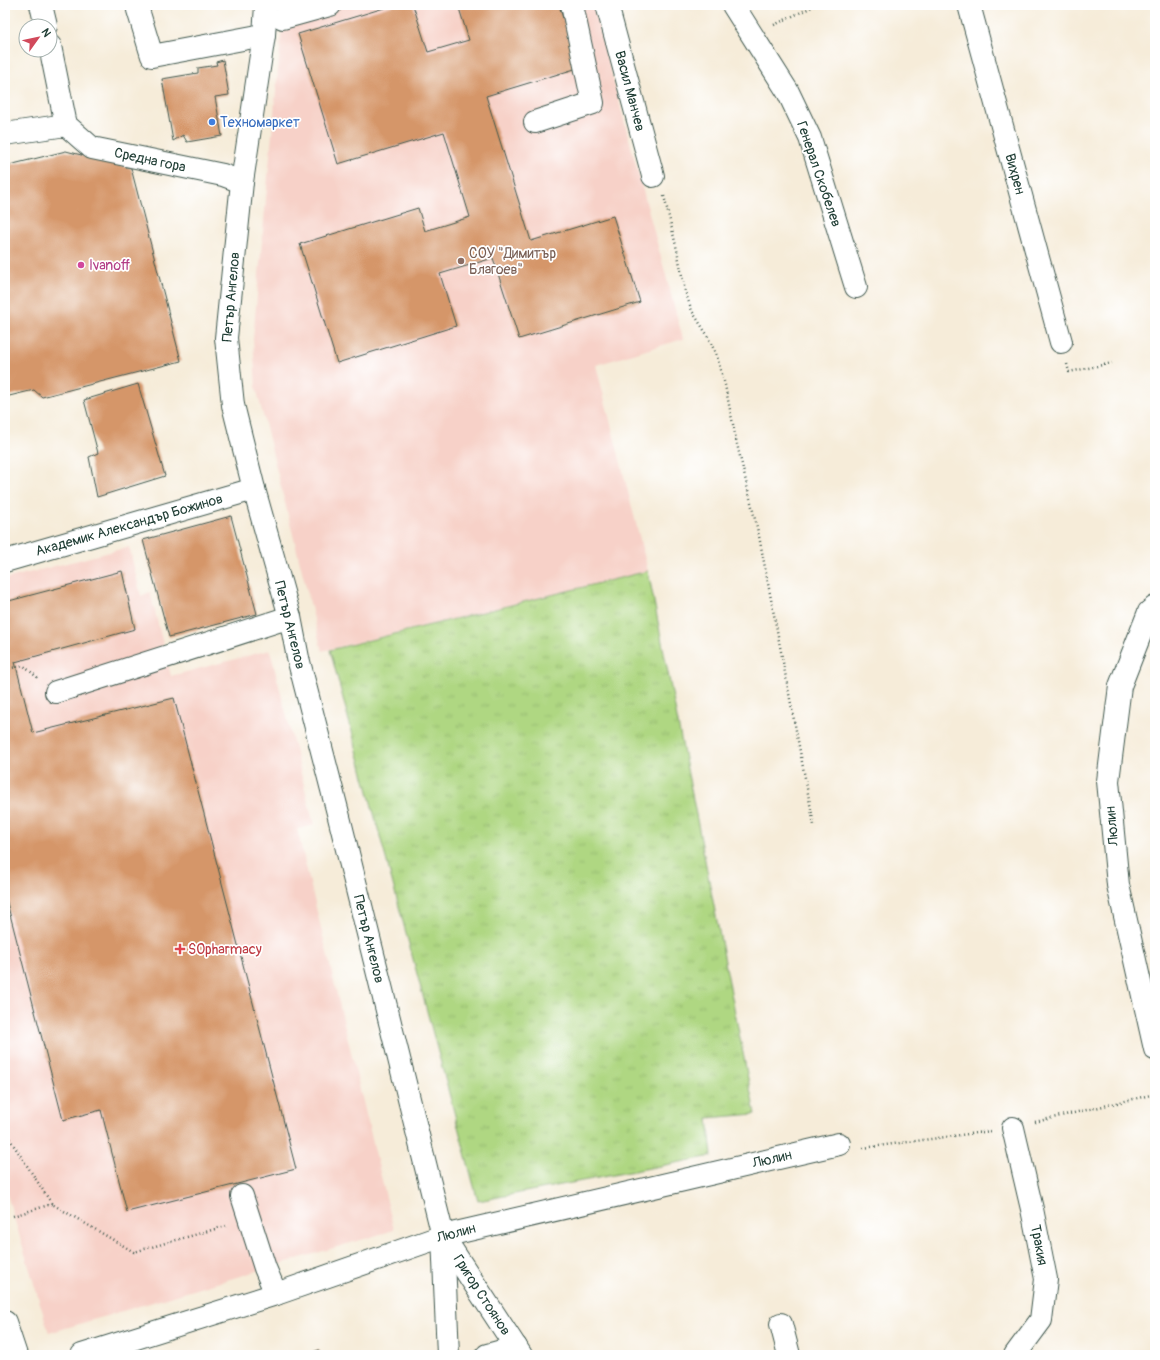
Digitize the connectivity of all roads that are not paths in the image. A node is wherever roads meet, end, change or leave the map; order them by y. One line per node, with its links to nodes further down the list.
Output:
1 (42, 5): 9 (street)
2 (330, 5): 8 (street)
3 (572, 5): 12 (street)
4 (607, 5): 15 (street, Васил Манчев)
5 (733, 5): 17 (street, Генерал Скобелев)
6 (970, 5): 18 (street, Вихрен)
7 (138, 10): 10 (street)
8 (275, 12): 10 (street, Петър Ангелов)
9 (44, 18)
10 (264, 35): 16 (street, Петър Ангелов)
11 (52, 58): 13 (street)
12 (535, 122)
13 (66, 125): 14 (street); 16 (street, Средна гора)
14 (5, 134)
15 (653, 176)
16 (242, 182): 19 (street, Петър Ангелов)
17 (856, 287)
18 (1063, 351)
19 (254, 489): 20 (street, Академик Александър Божинов); 22 (street, Петър Ангелов)
20 (5, 561)
21 (1155, 607): 24 (street, Люлин)
22 (290, 617): 23 (street); 28 (street, Петър Ангелов)
23 (56, 692)
24 (1155, 1049)
25 (1012, 1128): 39 (street, Тракия)
26 (839, 1144): 28 (street, Люлин)
27 (242, 1196): 29 (street)
28 (443, 1236): 29 (street, Люлин); 33 (street, Григор Стоянов); 36 (street)
29 (276, 1294): 32 (street, Люлин)
30 (5, 1322): 34 (street)
31 (781, 1324): 38 (street)
32 (116, 1350): 35 (street, Люлин)
33 (519, 1351): 37 (street)
34 (16, 1355)
35 (82, 1355)
36 (448, 1355)
37 (487, 1355)
38 (789, 1355)
39 (1015, 1355)

